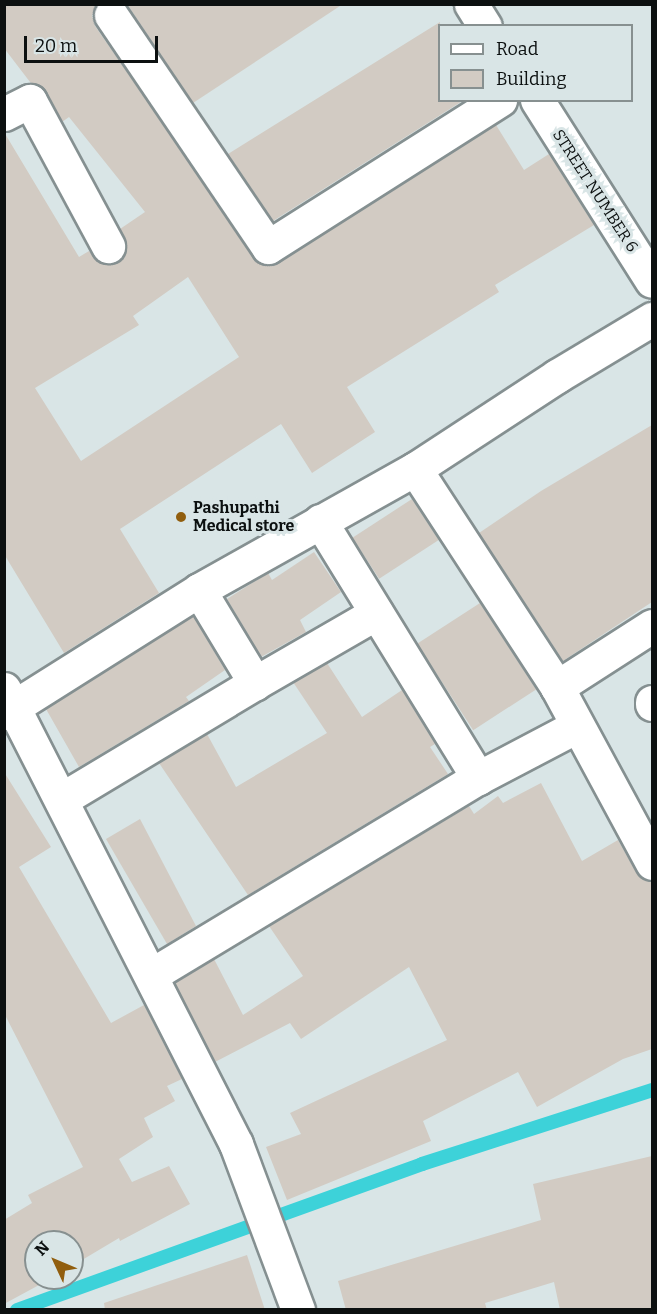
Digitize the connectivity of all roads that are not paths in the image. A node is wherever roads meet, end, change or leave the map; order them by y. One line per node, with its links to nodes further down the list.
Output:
1 (471, 4): 3 (street)
2 (111, 15): 4 (street)
3 (484, 24)
4 (497, 102)
5 (538, 102): 8 (street, STREET NUMBER 6)
6 (4, 114): 7 (street)
7 (108, 246)
8 (652, 281)
9 (652, 319): 10 (street)
10 (415, 469): 11 (street); 16 (street)
11 (320, 521): 12 (street); 13 (street)
12 (200, 590): 15 (street); 17 (street)
13 (376, 613): 15 (street); 19 (street)
14 (652, 626): 16 (street)
15 (255, 683): 20 (street)
16 (557, 687): 18 (street)
17 (7, 703): 20 (street)
18 (577, 726): 19 (street); 21 (street)
19 (478, 778): 22 (street)
20 (62, 800): 22 (street)
21 (652, 863)
22 (151, 975): 23 (street)
23 (298, 1310)

